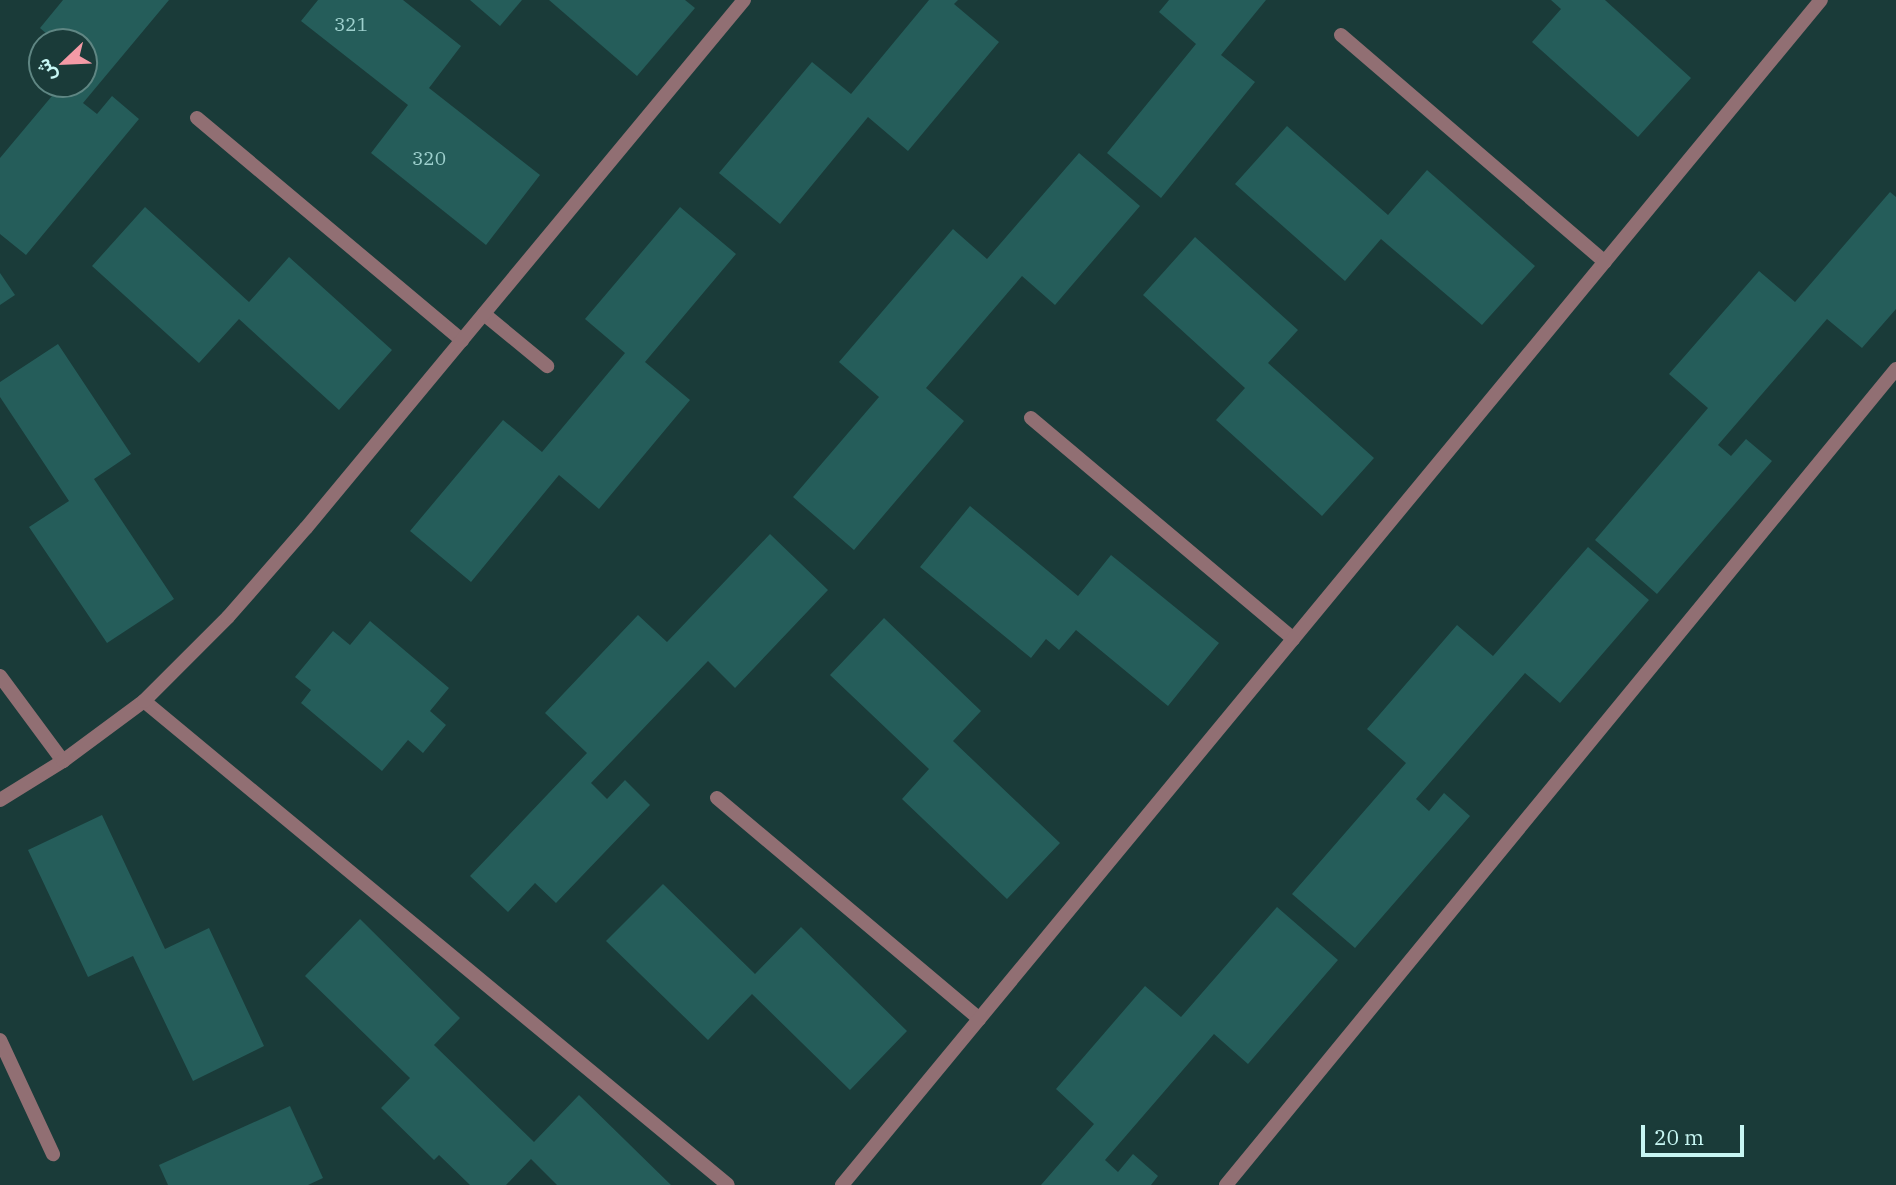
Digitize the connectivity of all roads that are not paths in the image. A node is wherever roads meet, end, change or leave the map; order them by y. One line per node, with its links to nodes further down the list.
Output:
1 (744, 0): 6 (street)
2 (1821, 0): 5 (street)
3 (1341, 35): 5 (street)
4 (197, 118): 7 (street)
5 (1605, 262): 11 (street)
6 (484, 314): 7 (street); 8 (street)
7 (462, 340): 13 (street)
8 (547, 366)
9 (1896, 369): 22 (street)
10 (1031, 418): 11 (street)
11 (1293, 639): 17 (street)
12 (0, 676): 14 (street)
13 (144, 701): 14 (street); 20 (street)
14 (63, 761): 16 (street)
15 (717, 797): 17 (street)
16 (0, 800)
17 (979, 1019): 21 (street)
18 (0, 1040): 19 (street)
19 (53, 1154)
20 (728, 1185)
21 (842, 1185)
22 (1226, 1185)

